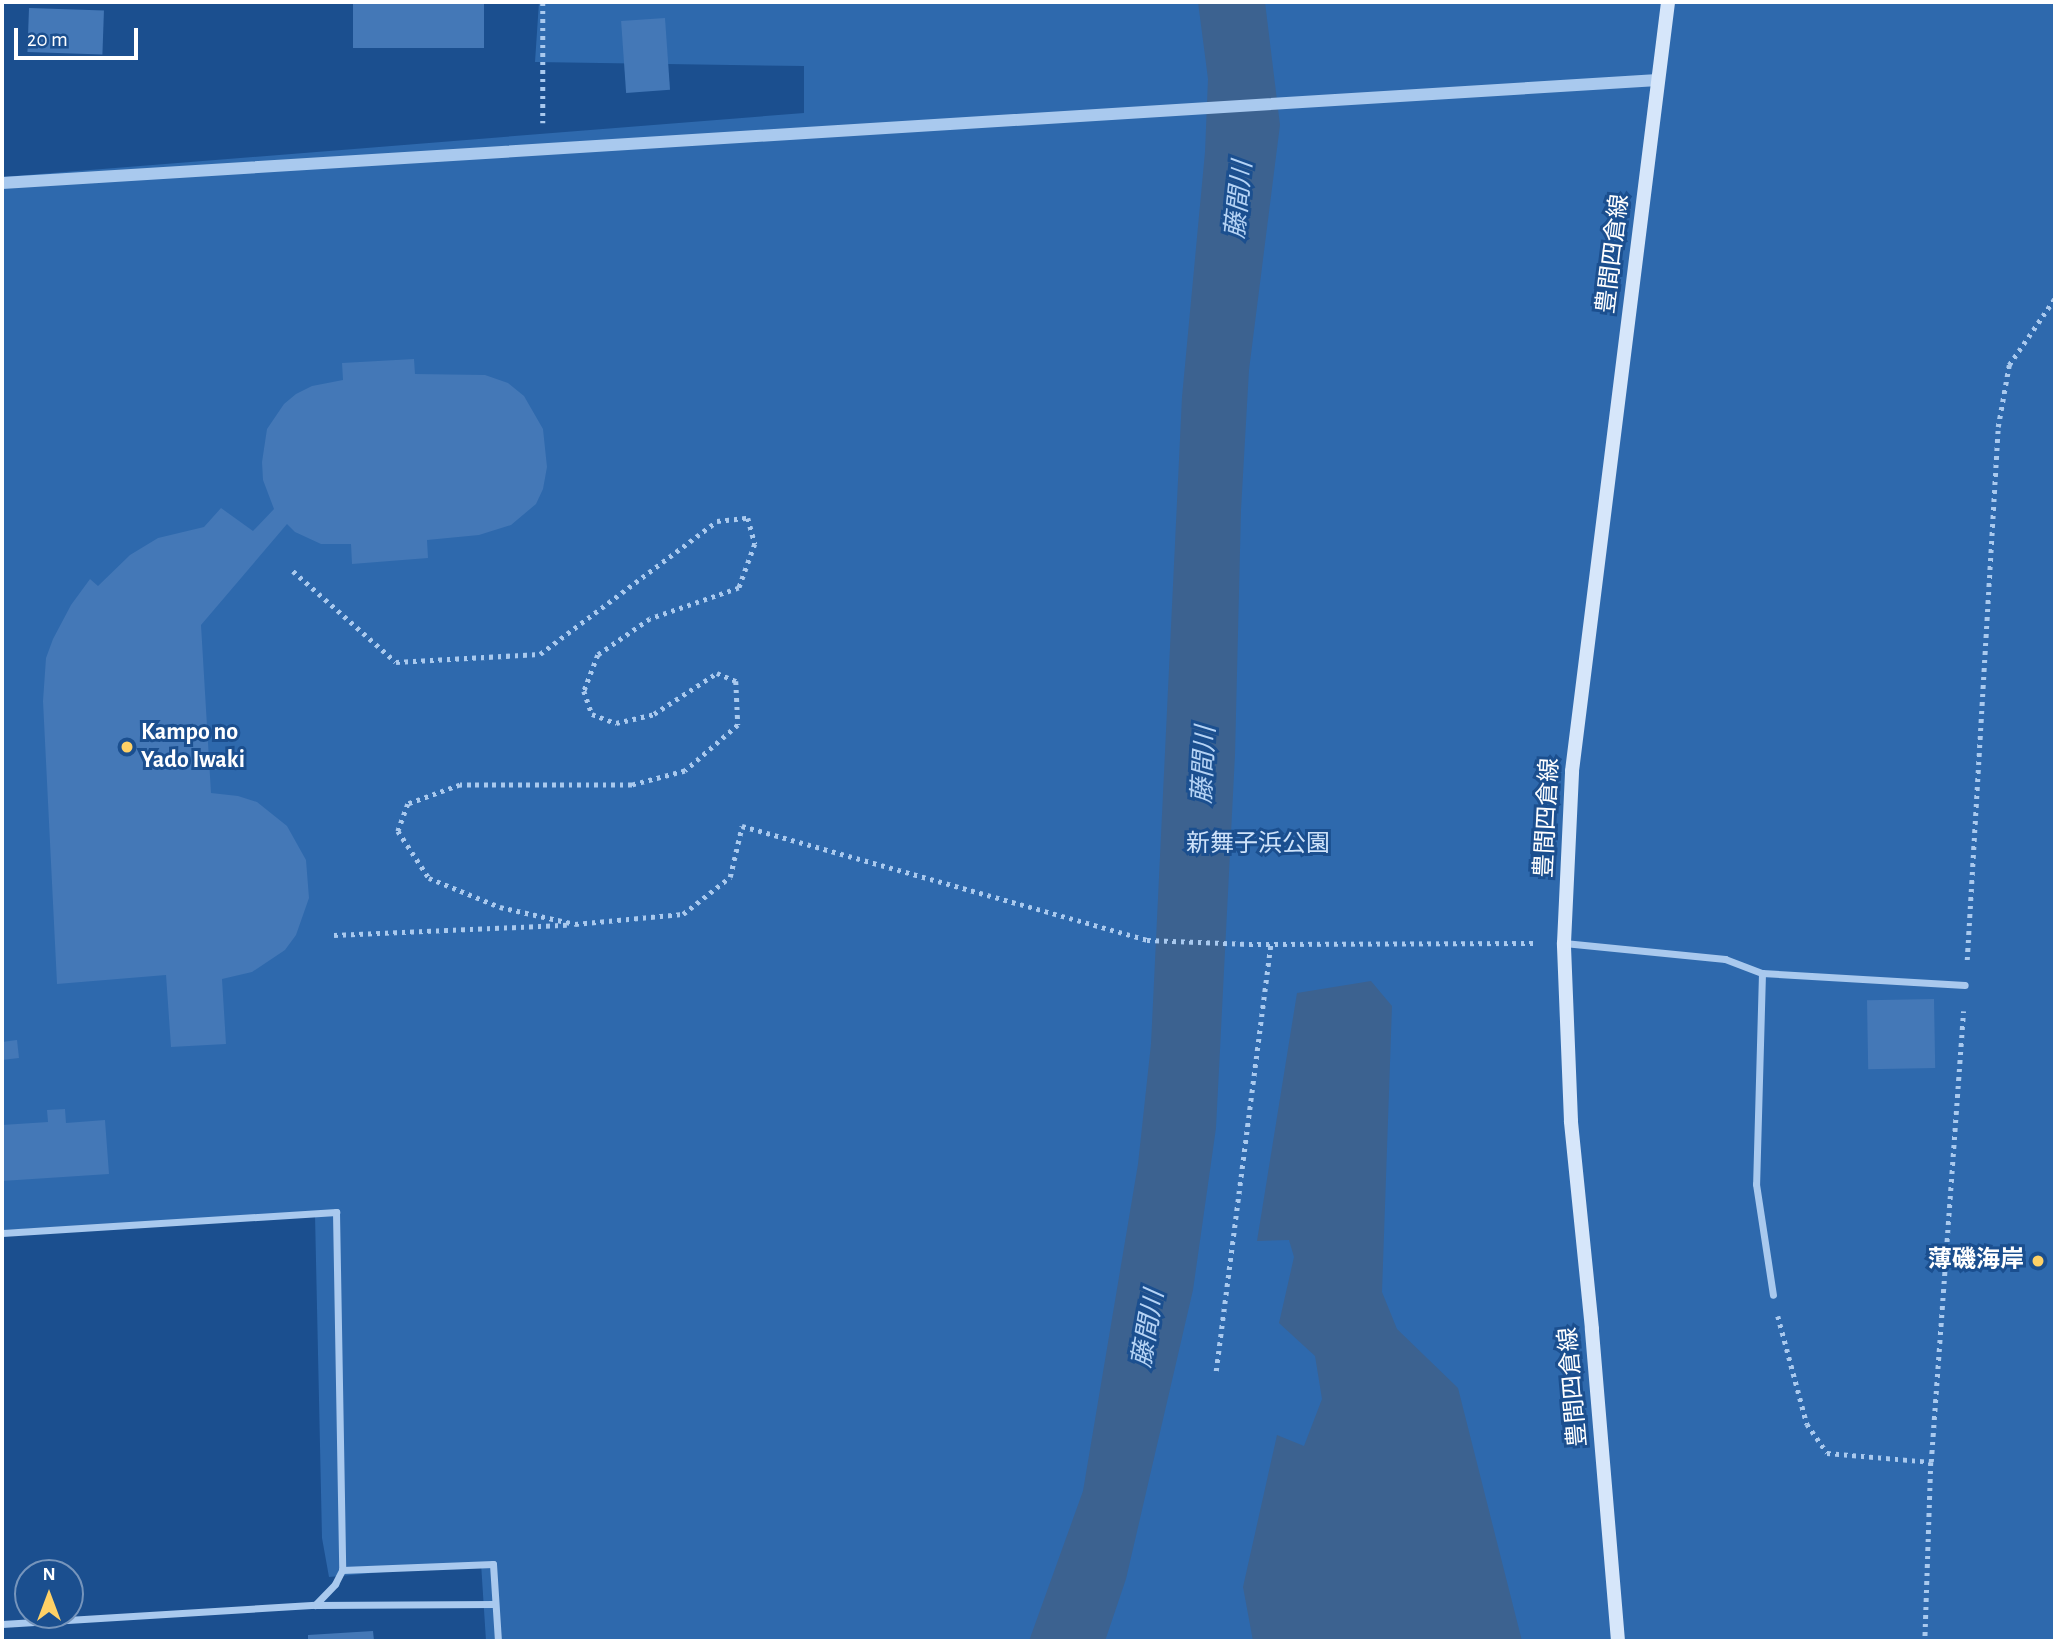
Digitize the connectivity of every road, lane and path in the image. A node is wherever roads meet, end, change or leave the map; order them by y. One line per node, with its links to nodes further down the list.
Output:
1 (543, 2): 4 (path)
2 (1668, 2): 3 (main road, 豊間四倉線)
3 (1658, 80): 4 (street); 10 (main road, 豊間四倉線)
4 (543, 151): 5 (street)
5 (2, 183)
6 (2055, 298): 13 (path)
7 (293, 571): 8 (path)
8 (575, 924): 9 (path); 11 (path)
9 (334, 935)
10 (1564, 943): 11 (path); 12 (street); 23 (main road, 豊間四倉線)
11 (1271, 944): 16 (path)
12 (1762, 973): 13 (street); 15 (street)
13 (1965, 985): 17 (path)
14 (2, 1233): 18 (street)
15 (1773, 1295): 17 (path)
16 (1216, 1371)
17 (1931, 1462): 24 (path)
18 (342, 1570): 19 (street); 20 (street)
19 (495, 1604): 20 (street); 22 (street)
20 (315, 1605): 21 (street)
21 (2, 1625)
22 (498, 1641)
23 (1618, 1641)
24 (1925, 1641)

